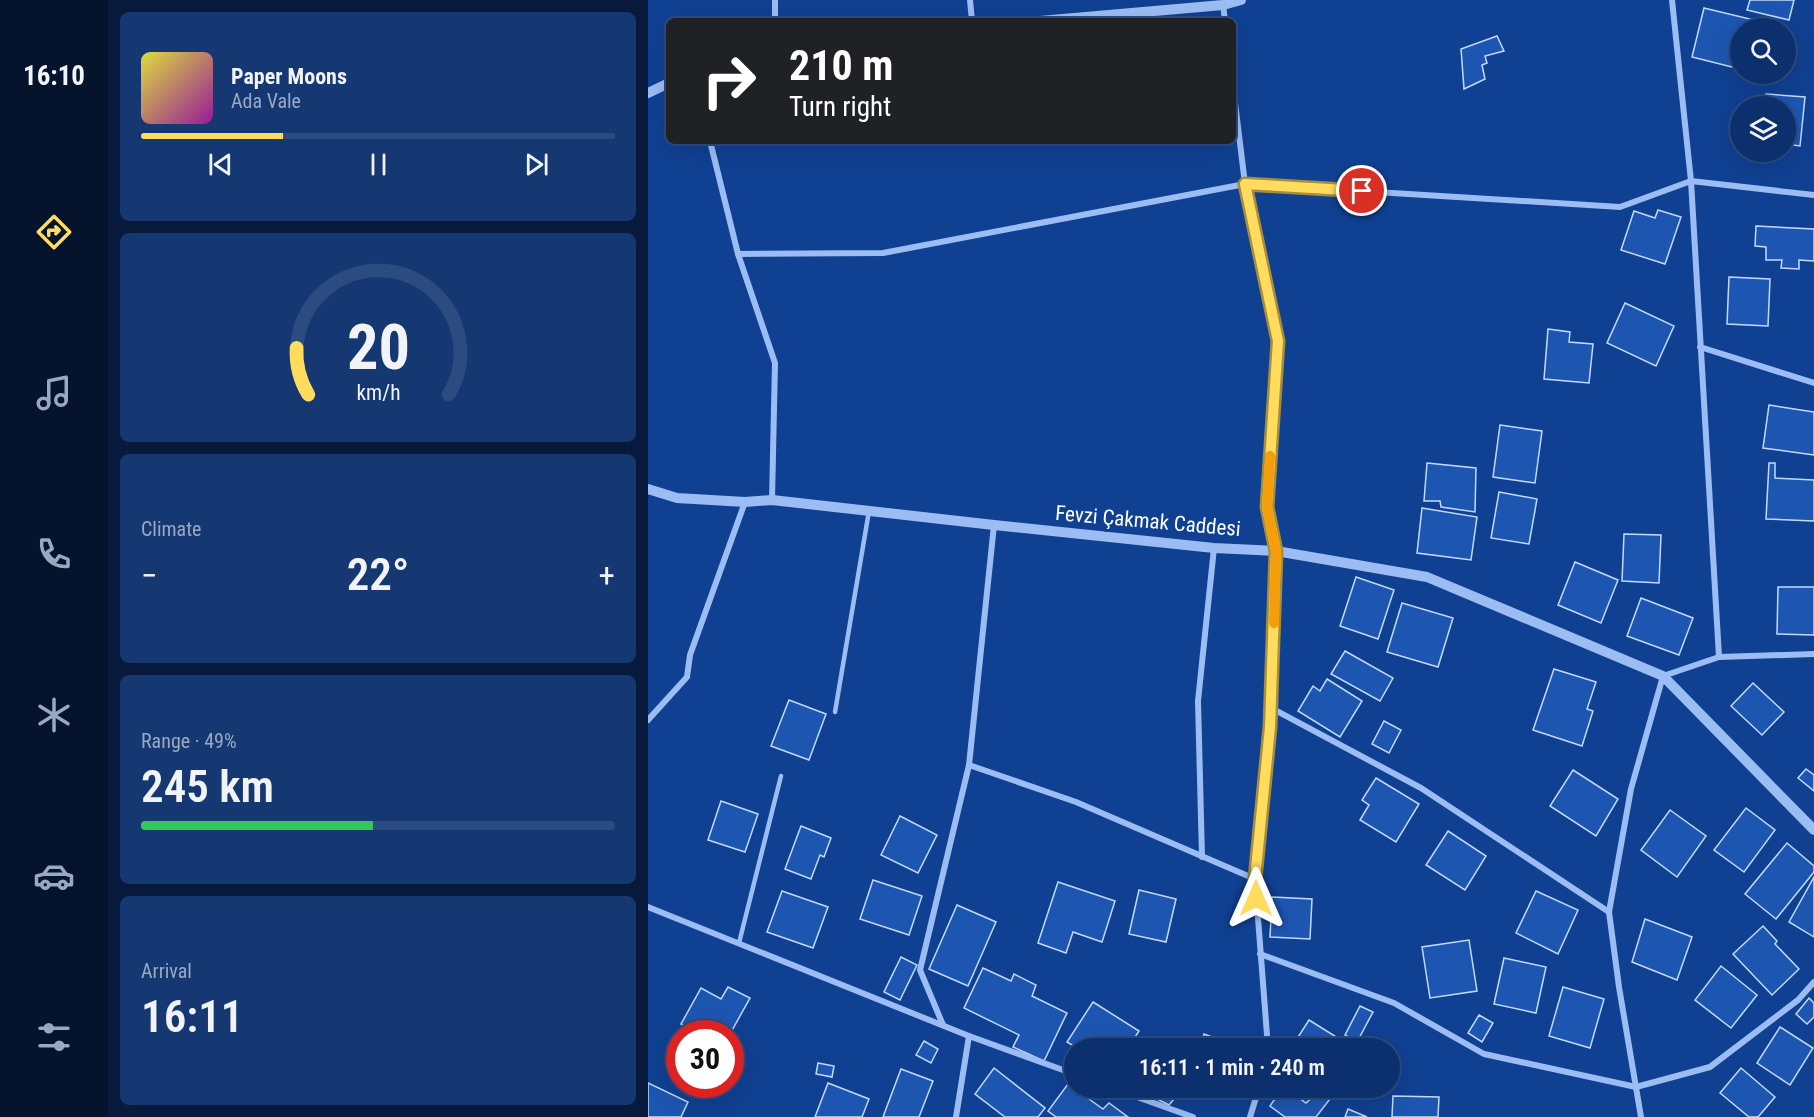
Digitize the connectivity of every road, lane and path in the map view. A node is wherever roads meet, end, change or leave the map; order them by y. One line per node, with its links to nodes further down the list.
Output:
1 (776, 0): 6 (street)
2 (970, 0): 7 (street)
3 (1241, 0): 5 (street)
4 (1672, 0): 14 (street)
5 (1223, 3): 8 (street); 9 (street)
6 (775, 18)
7 (972, 18)
8 (1070, 18)
9 (1225, 18)
10 (666, 84): 11 (street)
11 (648, 93)
12 (1236, 110): 15 (street)
13 (711, 144): 17 (street)
14 (1691, 181): 15 (street); 16 (street); 18 (street)
15 (1245, 184): 17 (street); 26 (street)
16 (1814, 195)
17 (738, 254): 21 (street)
18 (1700, 347): 19 (street); 28 (street)
19 (1814, 383)
20 (648, 489): 22 (street, Fevzi Çakmak Caddesi)
21 (772, 500): 22 (street, Fevzi Çakmak Caddesi); 23 (street, Fevzi Çakmak Caddesi)
22 (745, 502): 32 (street)
23 (869, 511): 24 (street, Fevzi Çakmak Caddesi); 31 (lane)
24 (994, 525): 25 (street, Fevzi Çakmak Caddesi); 33 (street)
25 (1214, 548): 26 (street, Fevzi Çakmak Caddesi); 36 (street)
26 (1276, 551): 29 (street, Fevzi Çakmak Caddesi); 30 (street)
27 (1814, 654): 28 (street)
28 (1719, 657): 29 (street)
29 (1663, 676): 35 (street, Fevzi Çakmak Caddesi); 39 (street)
30 (1271, 708): 37 (street); 39 (street)
31 (835, 712)
32 (648, 720)
33 (969, 765): 36 (street); 43 (street)
34 (781, 776): 40 (lane)
35 (1814, 830)
36 (1202, 857): 37 (street)
37 (1255, 879): 41 (street)
38 (648, 907): 40 (street)
39 (1609, 912): 47 (street)
40 (739, 943): 43 (street)
41 (1260, 954): 45 (street); 47 (street)
42 (1814, 982): 47 (street)
43 (943, 1025): 44 (street)
44 (969, 1036): 46 (street); 50 (street)
45 (1267, 1038)
46 (1064, 1070)
47 (1636, 1087): 53 (street)
48 (1140, 1098): 51 (street)
49 (1256, 1098): 52 (street)
50 (956, 1117)
51 (1193, 1117)
52 (1250, 1117)
53 (1641, 1117)

